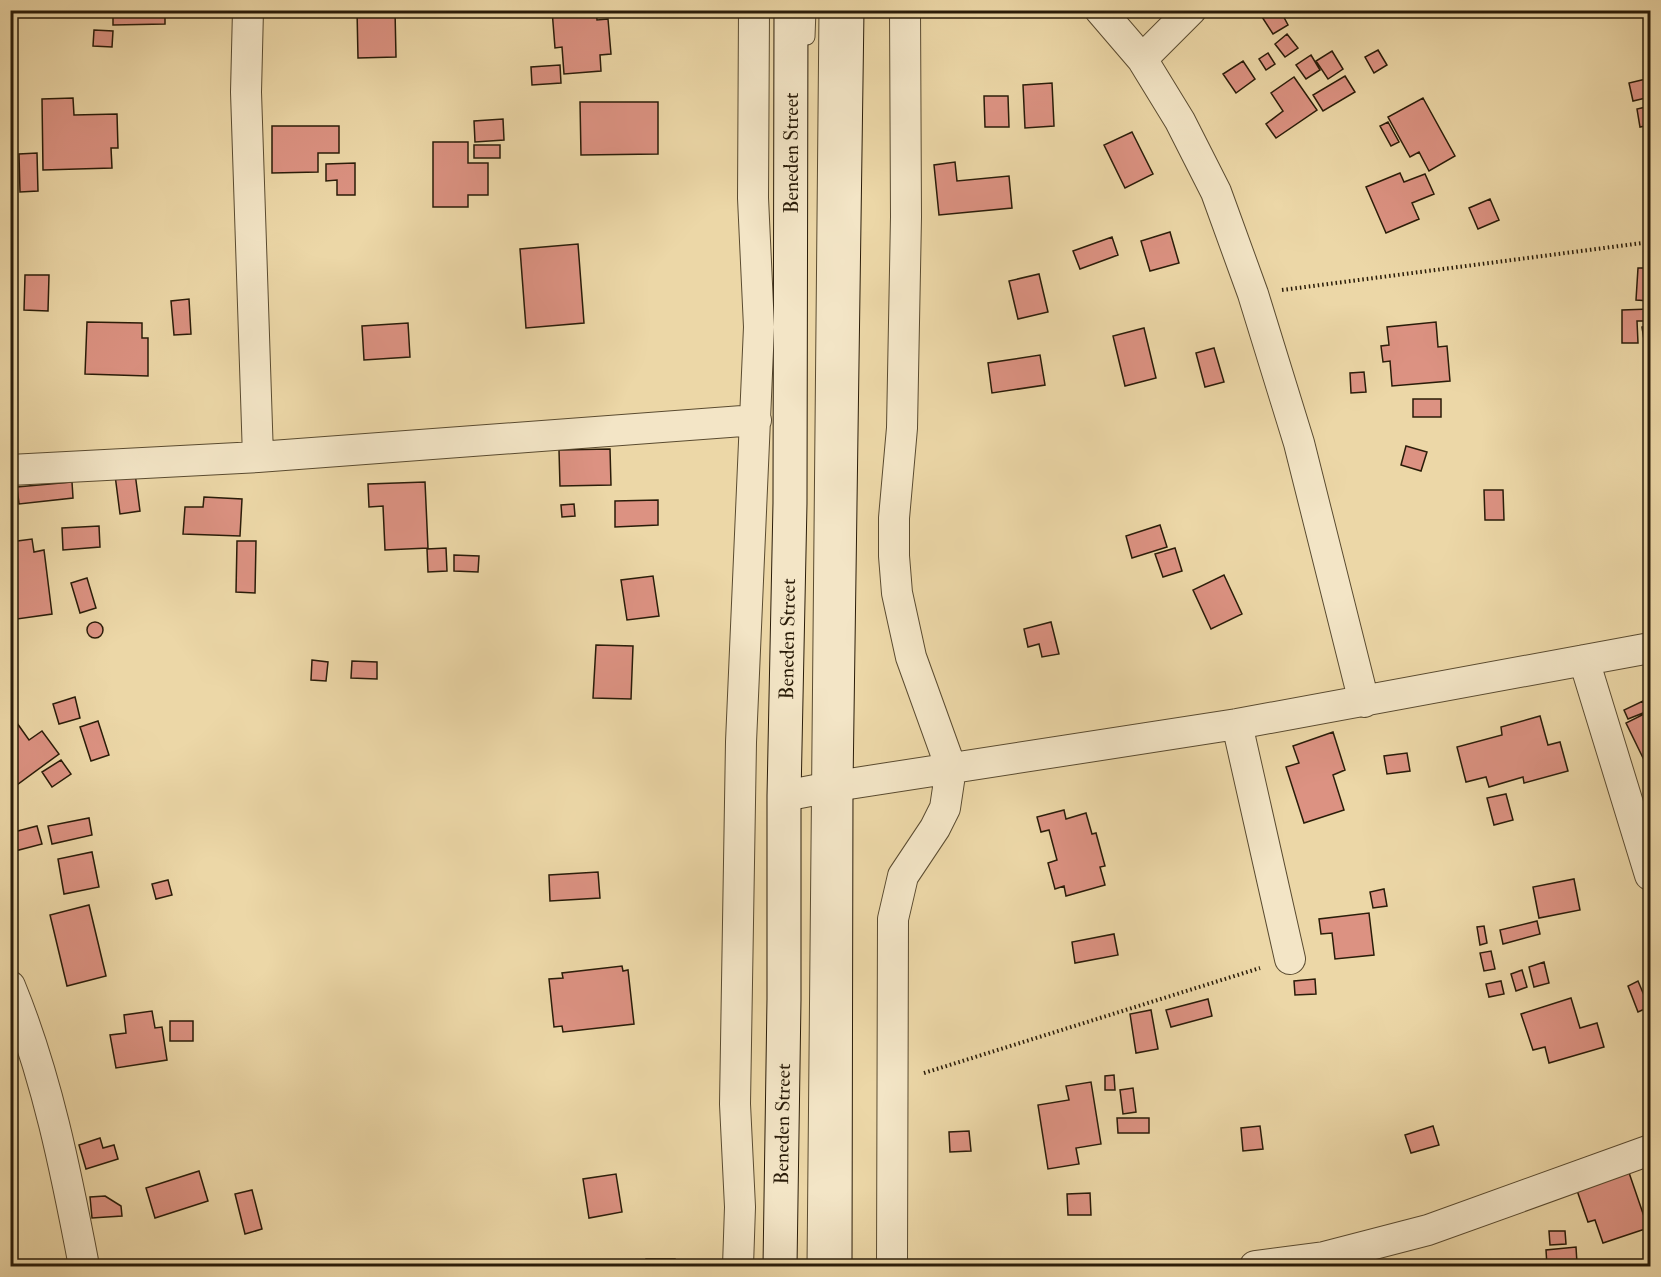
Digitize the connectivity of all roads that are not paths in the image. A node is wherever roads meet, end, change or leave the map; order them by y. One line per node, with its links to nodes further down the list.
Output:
1 (248, 10): 14 (street)
2 (754, 10): 13 (street)
3 (790, 10): 21 (main road, Beneden Street)
4 (807, 10): 10 (lane)
5 (827, 10): 21 (lane)
6 (847, 10): 21 (main road, Beneden Street)
7 (905, 10): 20 (street)
8 (1100, 10): 11 (street)
9 (1191, 10): 11 (street)
10 (807, 58)
11 (1142, 59): 18 (street)
12 (805, 340): 21 (lane)
13 (756, 420): 14 (street); 27 (street)
14 (258, 457): 15 (street)
15 (10, 470)
16 (1650, 648): 17 (street)
17 (1584, 660): 18 (street); 22 (street)
18 (1364, 702): 19 (street)
19 (1237, 724): 20 (street); 23 (street)
20 (951, 768): 21 (street); 32 (street)
21 (809, 791): 28 (main road, Beneden Street); 29 (lane); 30 (lane); 31 (main road, Beneden Street)
22 (1650, 875)
23 (1290, 959)
24 (10, 986): 26 (street)
25 (1650, 1150): 33 (street)
26 (84, 1266)
27 (738, 1266)
28 (780, 1266)
29 (794, 1266)
30 (815, 1266)
31 (835, 1266)
32 (891, 1266)
33 (1256, 1266)

